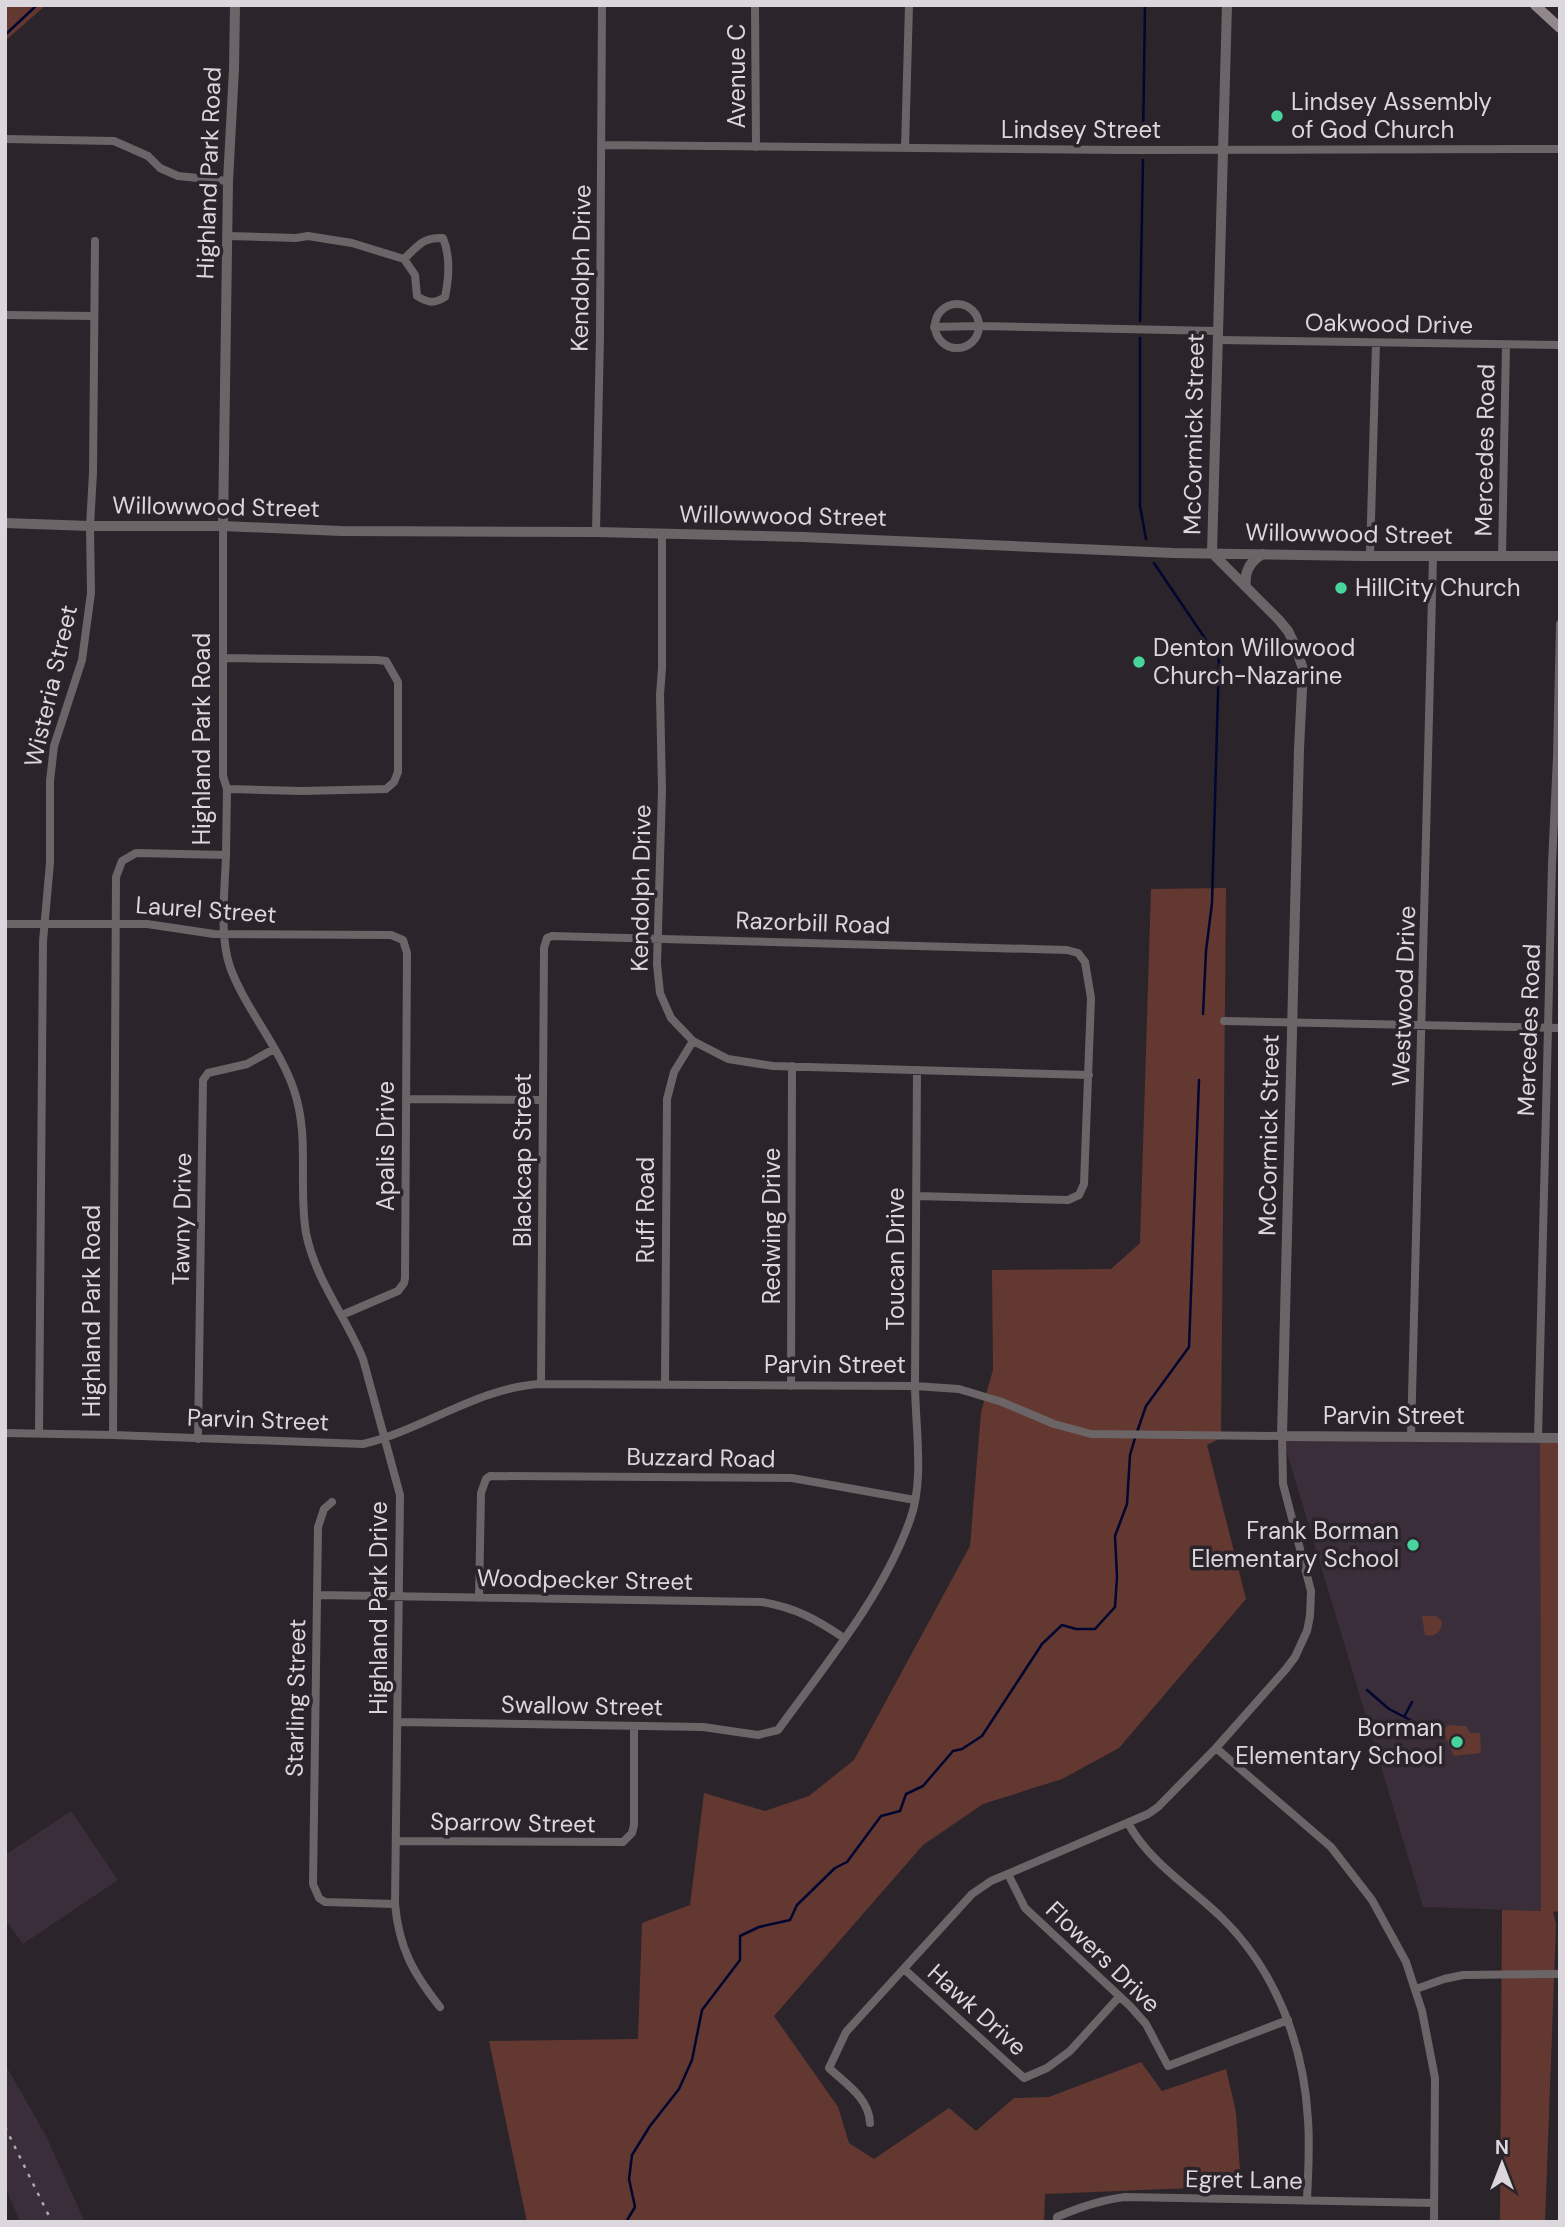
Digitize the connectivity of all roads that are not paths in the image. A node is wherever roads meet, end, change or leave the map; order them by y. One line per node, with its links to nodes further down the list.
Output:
1 (235, 5): 14 (street, Highland Park Road)
2 (602, 5): 9 (street, Kendolph Drive)
3 (755, 5): 10 (street, Avenue C)
4 (909, 5): 11 (street)
5 (1227, 5): 13 (street, McCormick Street)
6 (1535, 5): 7 (main road)
7 (1560, 28)
8 (5, 139): 14 (street)
9 (602, 145): 10 (street, Lindsey Street); 29 (street, Kendolph Drive)
10 (756, 147): 11 (street, Lindsey Street)
11 (905, 148): 13 (street, Lindsey Street)
12 (1560, 149): 13 (street, Lindsey Street)
13 (1223, 150): 22 (street, McCormick Street)
14 (228, 181): 15 (street, Highland Park Road)
15 (227, 236): 17 (street); 28 (street, Highland Park Road)
16 (95, 241): 19 (street, Wisteria Street)
17 (404, 259): 17 (street)
18 (5, 315): 19 (street)
19 (94, 316): 27 (street, Wisteria Street)
20 (979, 326): 21 (street, Oakwood Drive); 21 (street); 21 (street); 22 (street, Oakwood Drive)
21 (934, 327)
22 (1217, 335): 23 (street, Oakwood Drive); 31 (street, McCormick Street)
23 (1376, 343): 24 (street, Oakwood Drive); 33 (street)
24 (1506, 345): 25 (street, Oakwood Drive); 35 (street, Mercedes Road)
25 (1560, 345)
26 (5, 523): 27 (street, Willowwood Street)
27 (90, 526): 28 (street, Willowwood Street); 44 (street, Wisteria Street)
28 (223, 526): 29 (street, Willowwood Street); 39 (street, Highland Park Road)
29 (596, 532): 30 (street, Willowwood Street)
30 (662, 534): 31 (street, Willowwood Street); 46 (street, Kendolph Drive)
31 (1212, 553): 32 (street, Willowwood Street); 37 (street, McCormick Street)
32 (1264, 554): 33 (street, Willowwood Street); 37 (street)
33 (1370, 556): 34 (street, Willowwood Street)
34 (1433, 556): 35 (street, Willowwood Street); 51 (street, Westwood Drive)
35 (1502, 556): 36 (street, Willowwood Street)
36 (1560, 556)
37 (1246, 587): 50 (street, McCormick Street)
38 (1560, 624): 52 (street, Mercedes Road)
39 (224, 658): 40 (street, Highland Park Road); 40 (street)
40 (227, 789): 41 (street, Highland Park Road)
41 (226, 855): 43 (street, Highland Park Road); 45 (street, Highland Park Drive)
42 (5, 923): 44 (street, Laurel Street)
43 (116, 923): 44 (street, Laurel Street); 45 (street, Laurel Street); 69 (street, Highland Park Road)
44 (44, 924): 68 (street, Wisteria Street)
45 (225, 934): 48 (street, Laurel Street); 55 (street, Highland Park Drive)
46 (658, 937): 47 (street, Razorbill Road); 54 (street, Kendolph Drive); 58 (street, Razorbill Road)
47 (547, 938): 60 (street, Blackcap Street)
48 (403, 940): 59 (street, Apalis Drive)
49 (1224, 1021): 50 (street)
50 (1292, 1022): 51 (street); 70 (street, McCormick Street)
51 (1420, 1025): 52 (street); 71 (street, Westwood Drive)
52 (1549, 1028): 53 (street); 72 (street, Mercedes Road)
53 (1560, 1028)
54 (693, 1041): 56 (street, Kendolph Drive); 64 (street, Ruff Road)
55 (274, 1049): 62 (street, Highland Park Drive); 74 (street, Tawny Drive)
56 (792, 1066): 57 (street, Kendolph Drive); 65 (street, Redwing Drive)
57 (917, 1070): 58 (street, Kendolph Drive); 61 (street, Toucan Drive)
58 (1089, 1075): 61 (street)
59 (406, 1099): 60 (street); 62 (street, Apalis Drive)
60 (543, 1100): 63 (street, Blackcap Street)
61 (916, 1196): 66 (street, Toucan Drive)
62 (342, 1315): 75 (street, Highland Park Drive)
63 (541, 1384): 64 (street, Parvin Street); 75 (street, Parvin Street)
64 (665, 1385): 65 (street, Parvin Street)
65 (791, 1385): 66 (street, Parvin Street)
66 (915, 1386): 70 (street, Parvin Street); 76 (street, Toucan Drive)
67 (5, 1433): 68 (street, Highland Park Road)
68 (39, 1433): 69 (street, Highland Park Road)
69 (113, 1435): 74 (street, Parvin Street)
70 (1282, 1436): 71 (street, Parvin Street); 85 (street, McCormick Street)
71 (1410, 1436): 72 (street, Parvin Street)
72 (1538, 1438): 73 (street, Parvin Street)
73 (1560, 1438)
74 (198, 1439): 75 (street, Parvin Street)
75 (386, 1439): 79 (street, Highland Park Drive)
76 (915, 1500): 80 (street, Buzzard Road); 81 (street, Toucan Drive)
77 (331, 1502): 78 (street, Starling Street)
78 (317, 1595): 79 (street, Woodpecker Street); 89 (street, Starling Street)
79 (400, 1597): 80 (street, Woodpecker Street); 82 (street, Highland Park Drive)
80 (479, 1598): 81 (street, Woodpecker Street)
81 (844, 1639): 84 (street, Toucan Drive)
82 (398, 1722): 83 (street, Swallow Street); 87 (street, Highland Park Drive)
83 (634, 1726): 84 (street, Swallow Street); 87 (street, Sparrow Street)
84 (766, 1735)
85 (1216, 1748): 86 (street, McCormick Street); 92 (street)
86 (1128, 1822): 88 (street, McCormick Street); 95 (street)
87 (396, 1841): 89 (street, Highland Park Drive)
88 (1008, 1874): 90 (street, McCormick Street); 93 (street, Flowers Drive)
89 (395, 1904): 94 (street, Highland Park Drive)
90 (904, 1969): 93 (street, Hawk Drive); 96 (street, McCormick Street)
91 (1560, 1974): 92 (street)
92 (1416, 1989): 98 (street)
93 (1119, 1997): 95 (street, Flowers Drive)
94 (440, 2007)
95 (1287, 2020): 97 (street)
96 (870, 2123)
97 (1307, 2201): 98 (street, Egret Lane); 99 (street, Egret Lane)
98 (1434, 2203): 100 (street)
99 (1057, 2219)
100 (1434, 2222)

